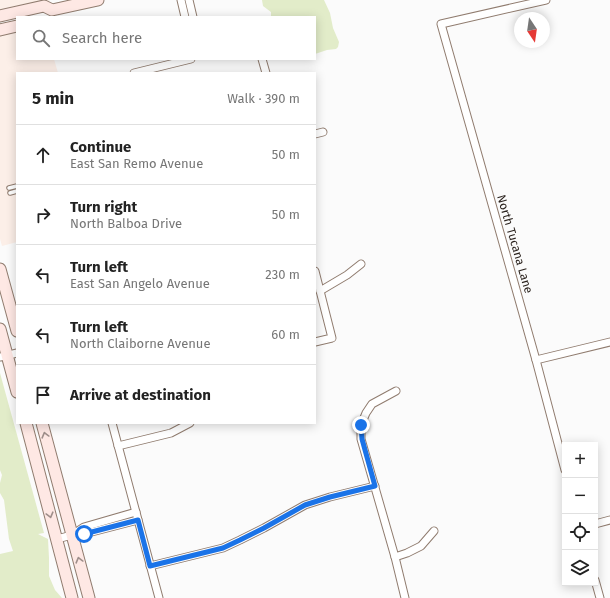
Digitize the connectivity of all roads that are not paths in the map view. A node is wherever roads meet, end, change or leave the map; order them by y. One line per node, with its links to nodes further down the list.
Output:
1 (98, 0): 5 (main road)
2 (181, 0): 7 (street)
3 (189, 0): 8 (street)
4 (546, 0): 28 (street, North Tucana Lane)
5 (50, 14): 6 (main road)
6 (0, 16)
7 (185, 16)
8 (193, 16)
9 (16, 26): 10 (main road)
10 (0, 30)
11 (187, 60): 13 (street)
12 (262, 60): 14 (street)
13 (138, 72)
14 (266, 72)
15 (16, 186): 16 (lane)
16 (9, 188)
17 (16, 192): 18 (lane)
18 (10, 193)
19 (361, 264): 22 (street)
20 (0, 269): 23 (main road)
21 (316, 276): 22 (street)
22 (320, 291): 25 (street)
23 (16, 327)
24 (0, 329): 27 (main road)
25 (316, 342)
26 (610, 342): 28 (street)
27 (8, 355): 29 (main road)
28 (536, 360): 36 (street, North Tucana Lane)
29 (16, 388)
30 (396, 391): 37 (street)
31 (26, 424): 44 (main road, one-way to 44)
32 (42, 424): 43 (main road, one-way to 32)
33 (112, 424): 35 (street)
34 (188, 424): 35 (street)
35 (118, 446): 38 (street)
36 (562, 459)
37 (375, 486): 45 (street); 46 (street)
38 (136, 512): 39 (street); 43 (street)
39 (138, 520): 43 (street); 46 (street)
40 (610, 520): 41 (street)
41 (598, 523)
42 (434, 531): 45 (street)
43 (72, 535): 44 (street); 49 (main road, one-way to 43)
44 (57, 539): 48 (main road)
45 (395, 557): 51 (street)
46 (150, 566): 50 (street)
47 (597, 586): 52 (street)
48 (72, 598)
49 (89, 598)
50 (159, 598)
51 (405, 598)
52 (600, 598)

